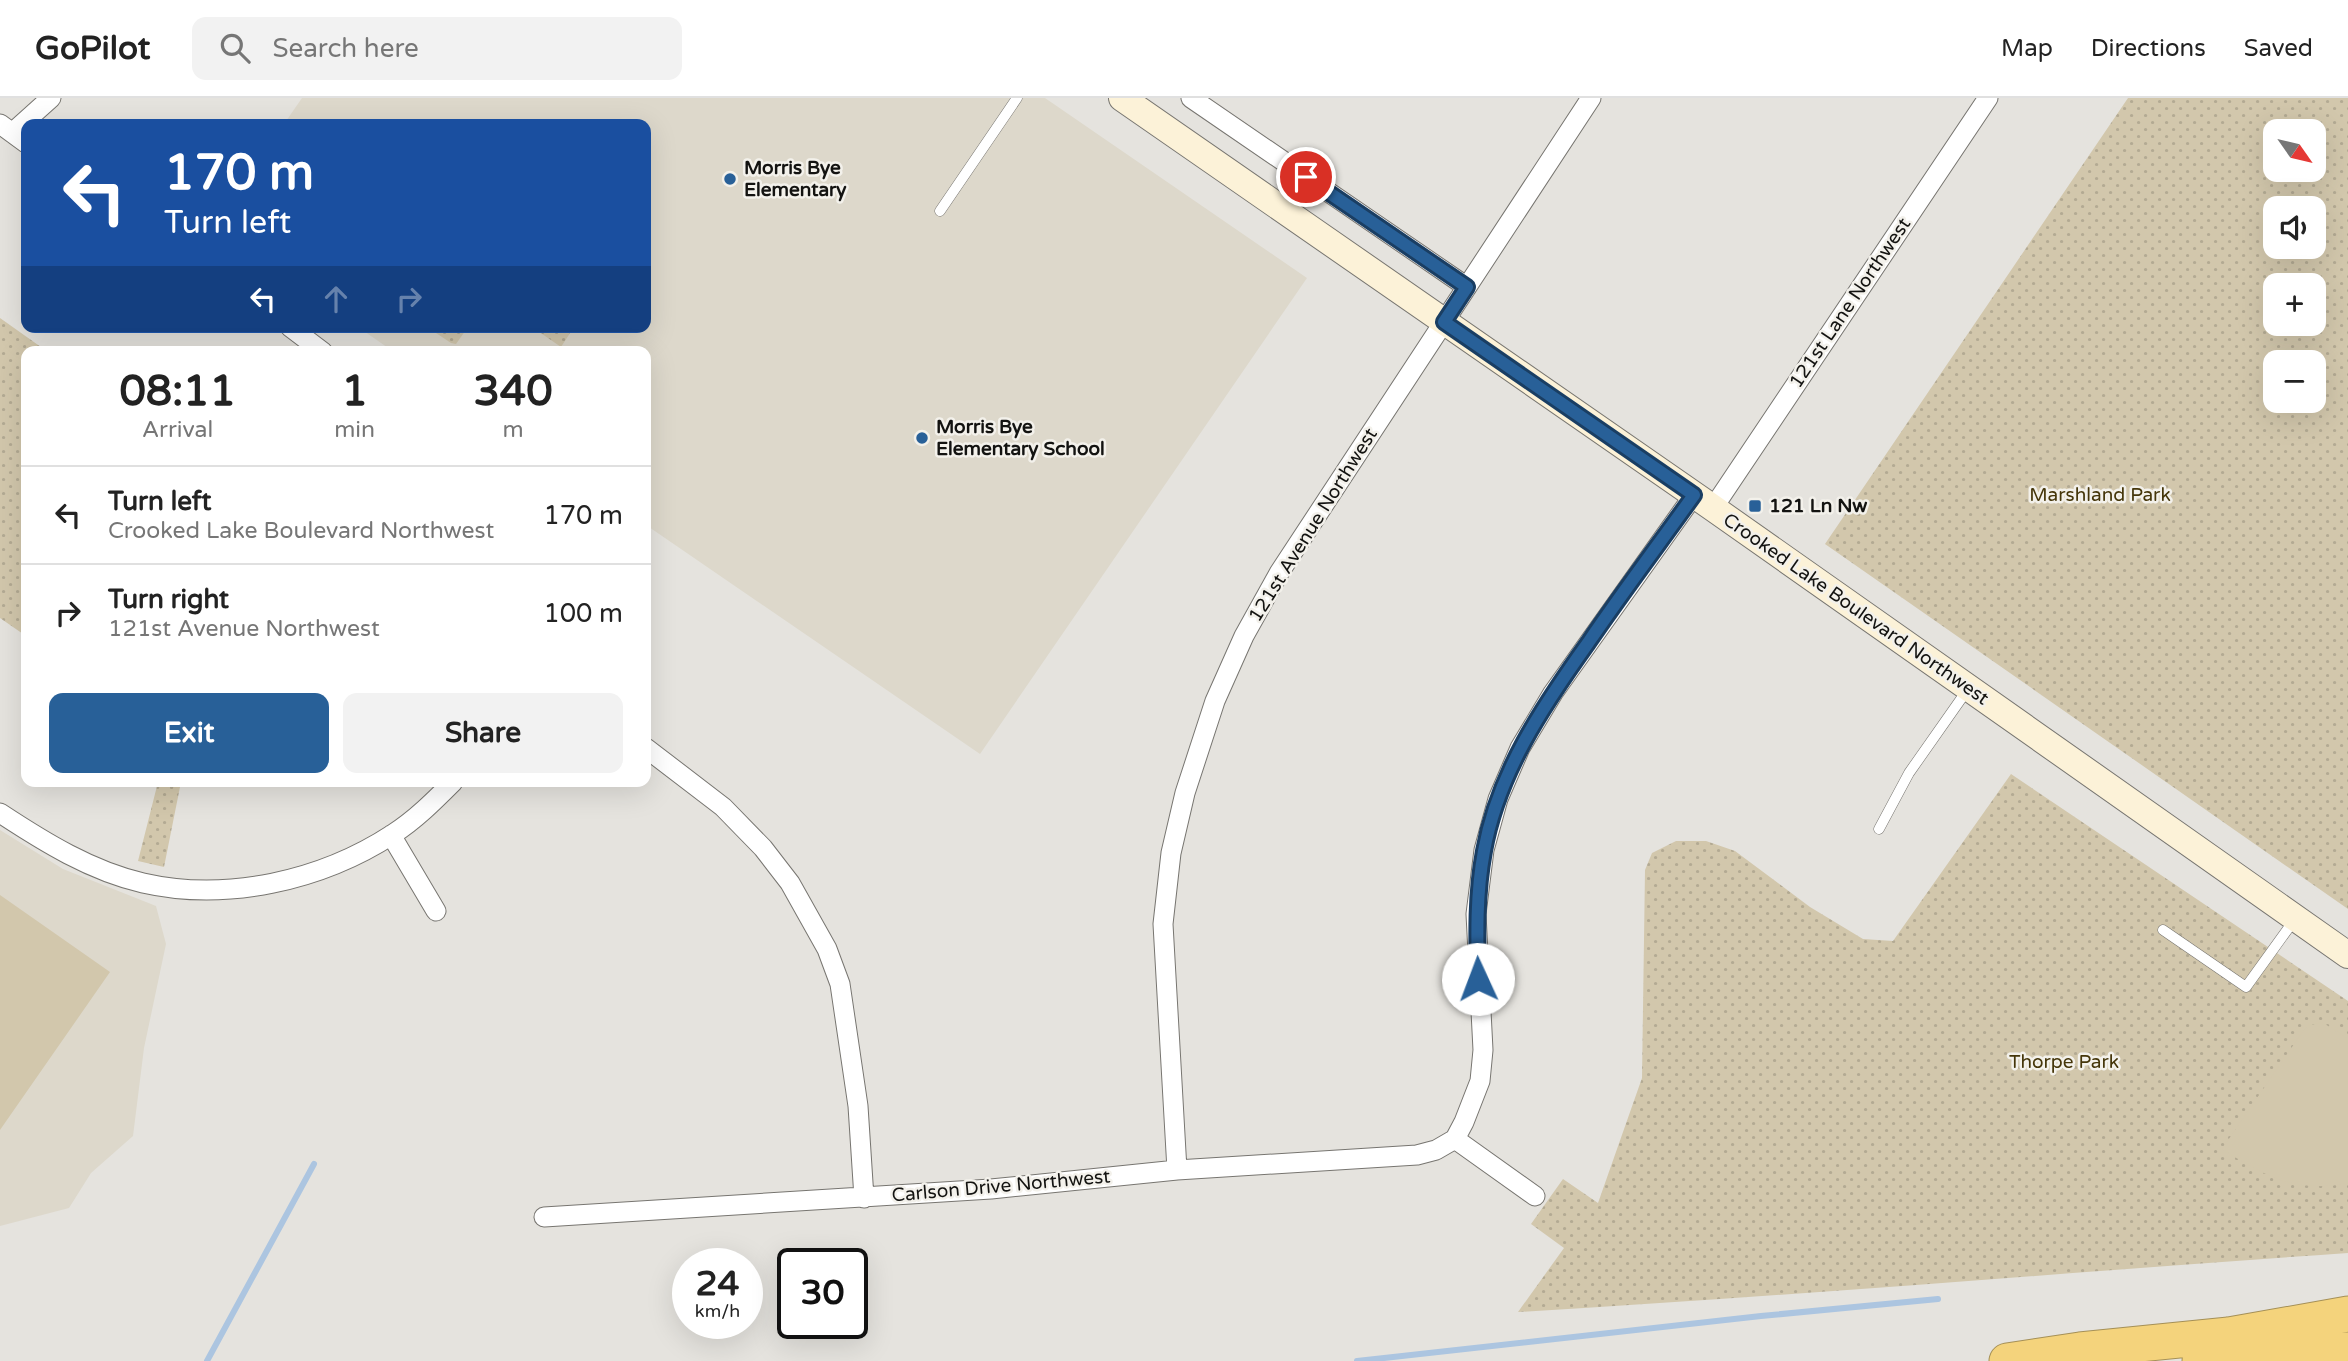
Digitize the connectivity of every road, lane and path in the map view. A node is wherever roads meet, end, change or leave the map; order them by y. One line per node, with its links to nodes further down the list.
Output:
1 (51, 98): 7 (street)
2 (1017, 98): 8 (lane)
3 (1122, 98): 10 (street, Crooked Lake Boulevard Northwest)
4 (1191, 98): 9 (street)
5 (1591, 98): 9 (street, 121st Avenue Northwest)
6 (1988, 98): 13 (street, 121st Lane Northwest)
7 (28, 119)
8 (940, 211)
9 (1467, 287): 10 (street, 121st Avenue Northwest)
10 (1444, 322): 13 (street, Crooked Lake Boulevard Northwest); 25 (street, 121st Avenue Northwest)
11 (298, 333): 12 (street)
12 (315, 346)
13 (1703, 502): 14 (street, Crooked Lake Boulevard Northwest); 24 (street, 121st Lane Northwest)
14 (1969, 688): 18 (lane); 21 (street, Crooked Lake Boulevard Northwest)
15 (651, 752): 27 (street)
16 (448, 787): 19 (street)
17 (0, 813): 19 (street)
18 (1879, 829)
19 (391, 835): 20 (street)
20 (436, 911)
21 (2296, 918): 22 (lane); 23 (street, Crooked Lake Boulevard Northwest)
22 (2163, 930)
23 (2348, 955)
24 (1455, 1139): 25 (street, Carlson Drive Northwest); 26 (street)
25 (1177, 1170): 27 (street, Carlson Drive Northwest)
26 (1535, 1196)
27 (864, 1198): 28 (street, Carlson Drive Northwest)
28 (544, 1217)
29 (2348, 1314): 31 (highway)
30 (2348, 1350): 32 (highway)
31 (2007, 1361)
32 (2200, 1361)

